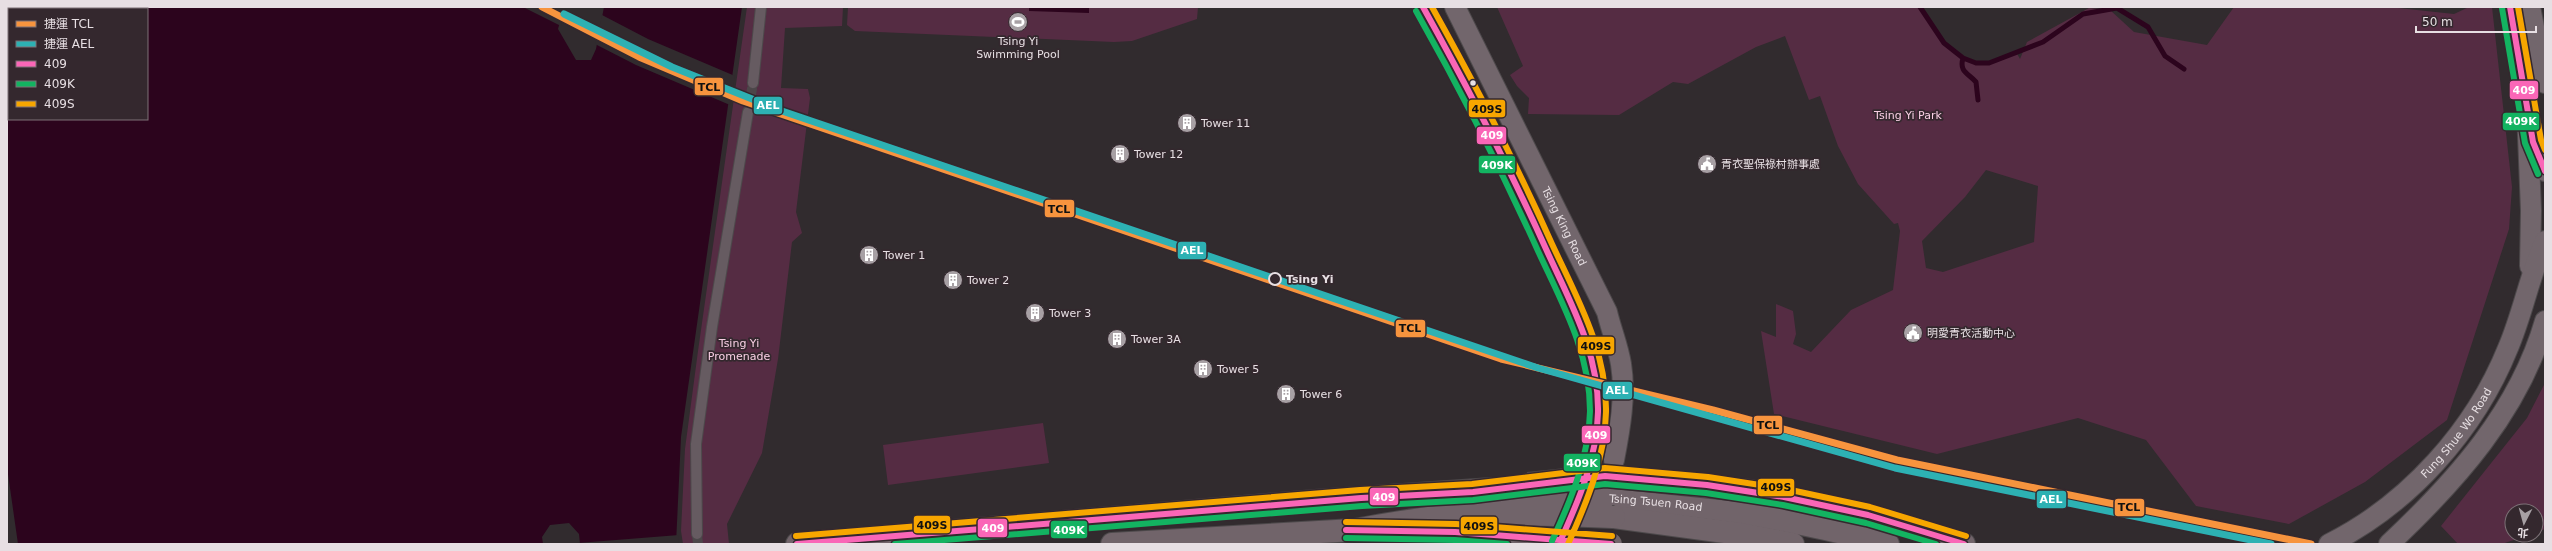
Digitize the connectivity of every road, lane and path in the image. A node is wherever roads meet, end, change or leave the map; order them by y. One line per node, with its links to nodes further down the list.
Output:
1 (761, 7): 6 (street)
2 (1423, 7): 14 (main road)
3 (1455, 7): 11 (main road, Tsing King Road)
4 (2510, 7): 8 (main road)
5 (2530, 7): 7 (main road)
6 (753, 83)
7 (2545, 83)
8 (2527, 110): 10 (main road); 13 (main road)
9 (748, 112): 20 (street)
10 (2545, 171)
11 (1568, 238): 14 (main road); 17 (main road, Tsing King Road)
12 (2545, 241): 13 (main road)
13 (2529, 280): 27 (main road, Fung Shue Wo Road)
14 (1562, 282): 16 (main road)
15 (2545, 321): 28 (main road)
16 (1592, 458)
17 (1614, 460)
18 (1473, 492): 21 (main road, Tsing Tsuen Road); 25 (main road, Tsing Tsuen Road, bridge); 26 (main road, bridge)
19 (1354, 530): 22 (main road, Tsing Tsuen Road); 23 (main road, bridge); 24 (main road, Tsing Tsuen Road, bridge)
20 (697, 534)
21 (798, 544)
22 (1112, 544)
23 (1611, 544)
24 (1793, 544)
25 (1888, 544)
26 (1964, 544)
27 (2329, 544)
28 (2389, 544)

